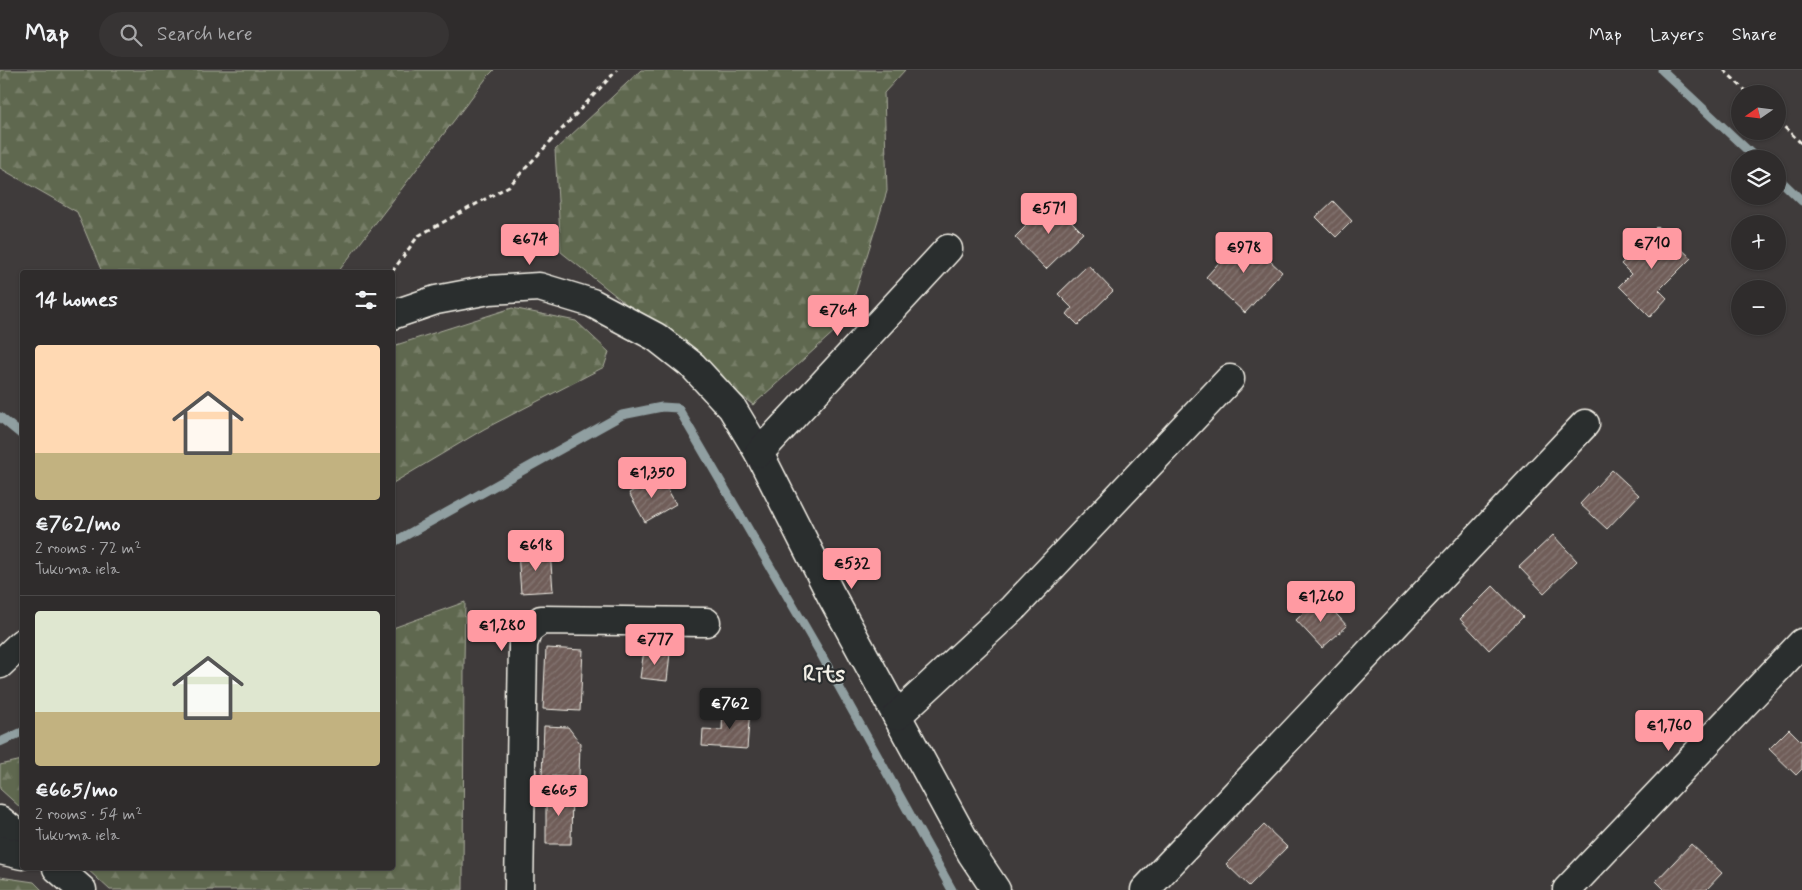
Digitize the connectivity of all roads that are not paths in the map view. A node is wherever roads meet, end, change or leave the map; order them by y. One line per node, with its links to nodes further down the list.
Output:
1 (948, 249): 5 (street)
2 (395, 314): 5 (street)
3 (1230, 379): 10 (street)
4 (1585, 424): 19 (street)
5 (759, 453): 10 (street)
6 (706, 622): 17 (street)
7 (1802, 643): 20 (street)
8 (20, 644): 9 (street)
9 (0, 664)
10 (897, 716): 18 (street)
11 (0, 820): 12 (street)
12 (20, 836)
13 (0, 850): 14 (street)
14 (20, 855)
15 (59, 870): 16 (street)
16 (82, 890)
17 (518, 890)
18 (996, 890)
19 (1145, 890)
20 (1567, 890)

